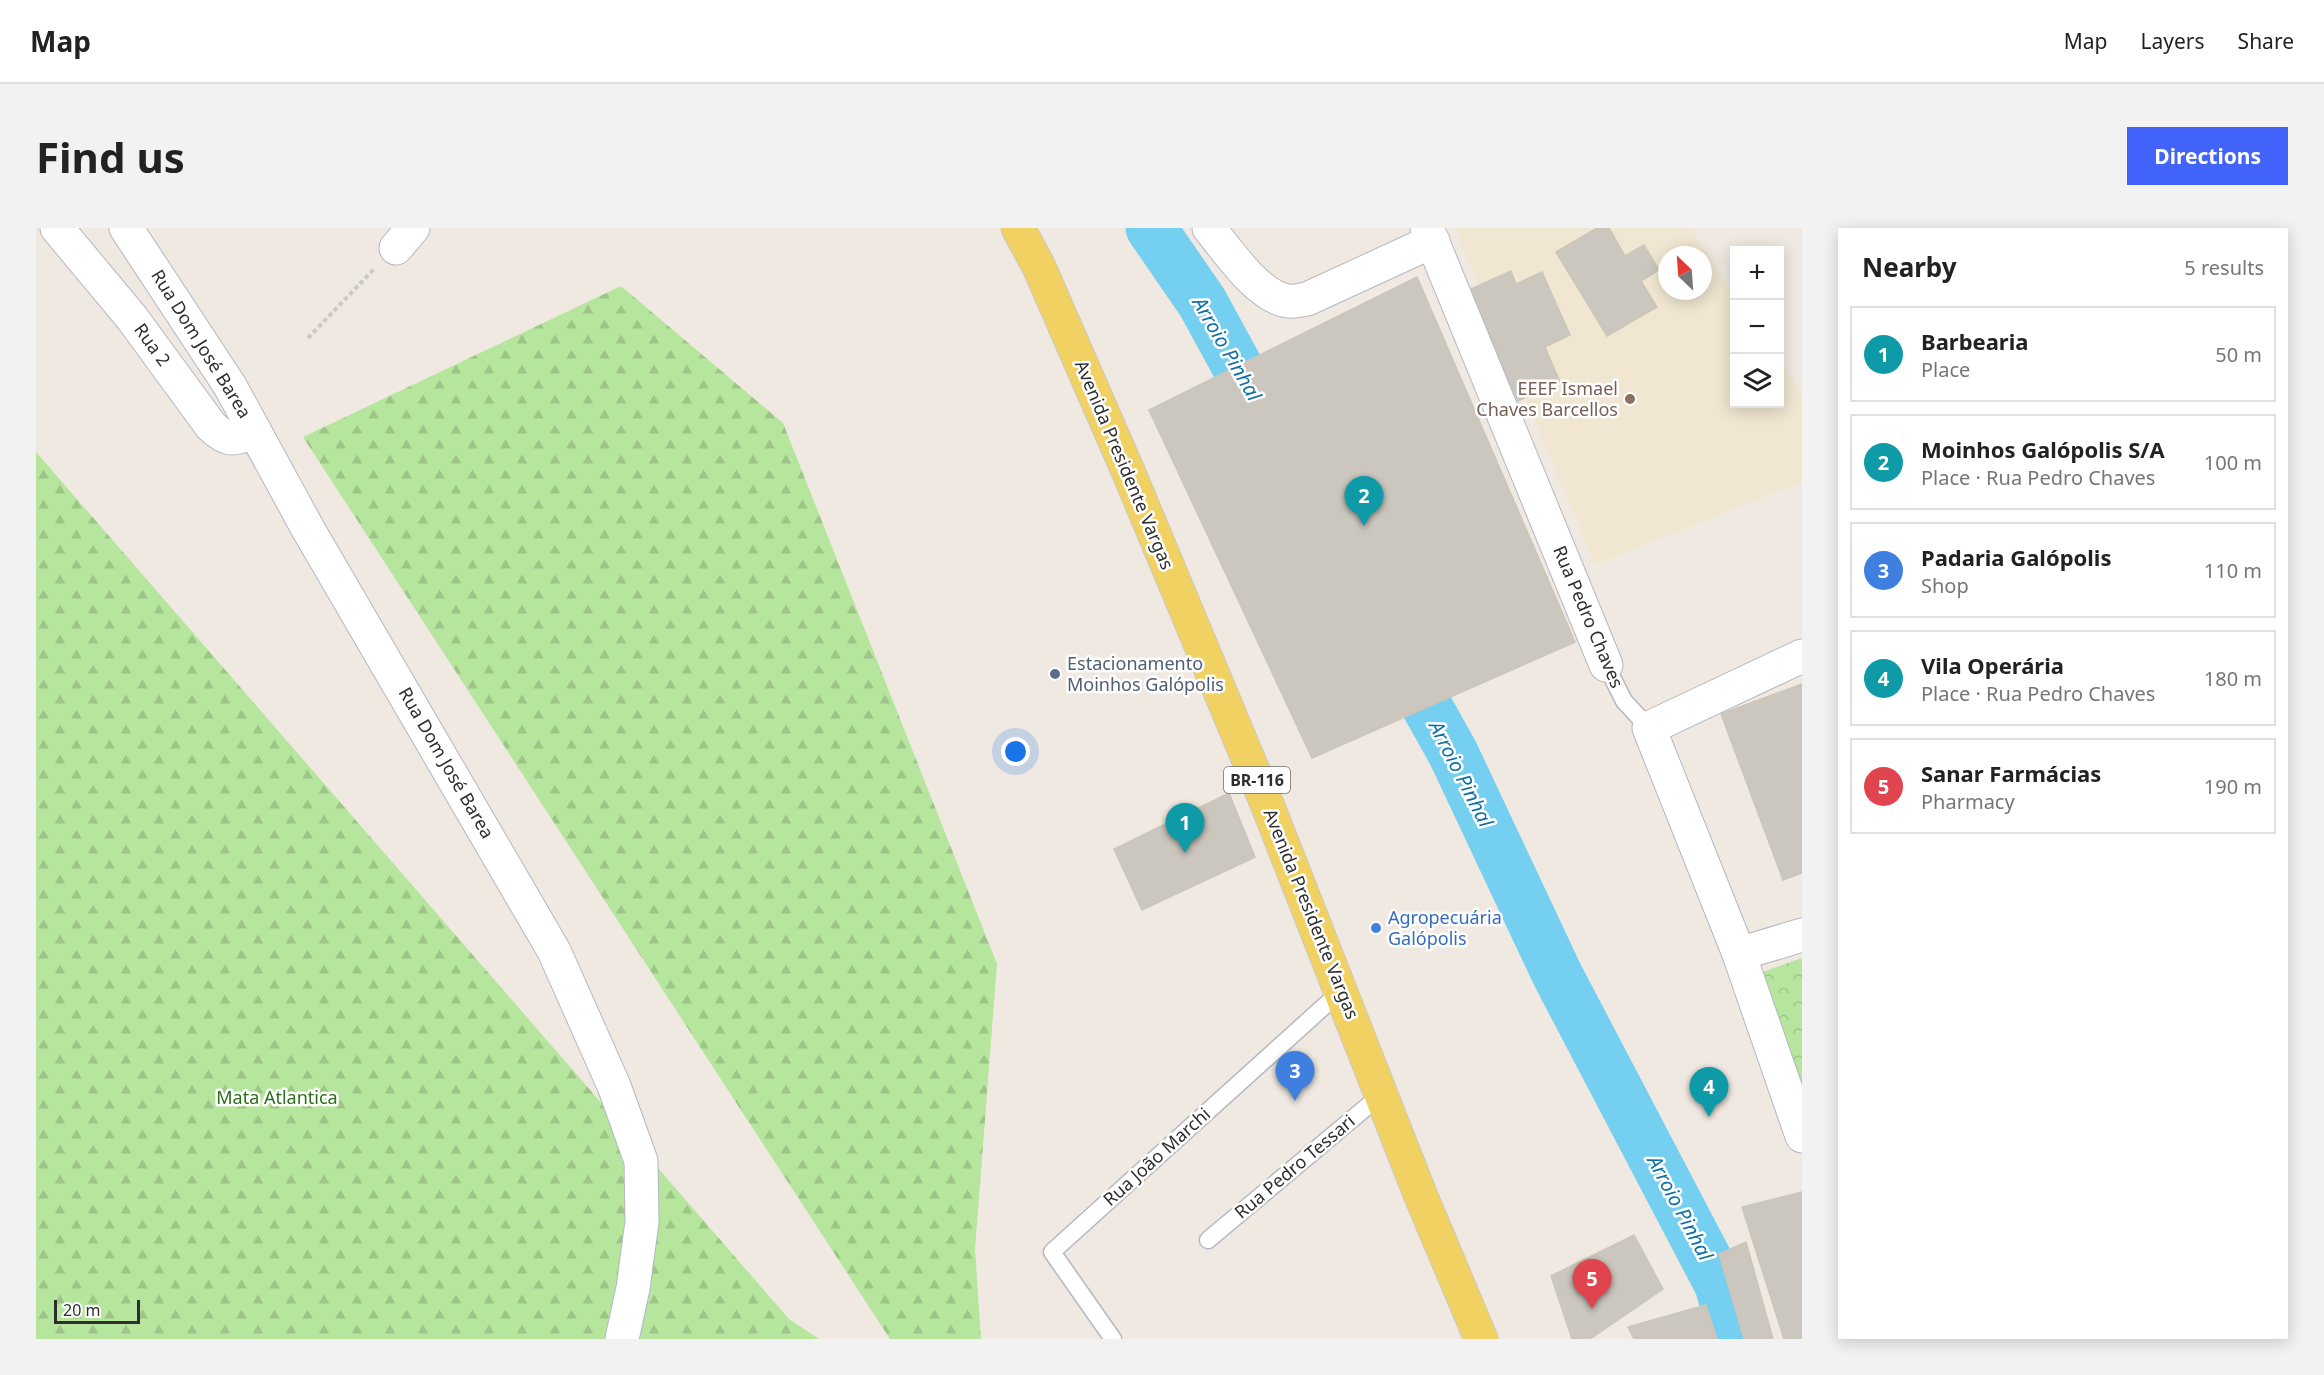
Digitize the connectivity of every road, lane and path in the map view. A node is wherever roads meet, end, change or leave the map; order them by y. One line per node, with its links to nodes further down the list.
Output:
1 (57, 228): 8 (street, Rua 2)
2 (126, 228): 8 (street, Rua Dom José Barea)
3 (1018, 228): 14 (main road, Avenida Presidente Vargas / BR-116)
4 (1209, 228): 5 (street)
5 (1430, 235): 10 (street, Rua Pedro Chaves)
6 (404, 238): 7 (path)
7 (309, 338)
8 (255, 432): 18 (street, Rua Dom José Barea)
9 (1802, 656): 11 (street)
10 (1606, 665): 11 (lane, Rua Pedro Chaves)
11 (1649, 728): 13 (street, Rua Pedro Chaves)
12 (1802, 935): 13 (street)
13 (1739, 954): 16 (street, Rua Pedro Chaves)
14 (1341, 991): 15 (main road, Avenida Presidente Vargas / BR-116); 19 (lane, Rua João Marchi)
15 (1382, 1095): 17 (lane, Rua Pedro Tessari); 20 (main road, Avenida Presidente Vargas / BR-116)
16 (1802, 1136)
17 (1208, 1240)
18 (622, 1339)
19 (1113, 1339)
20 (1481, 1339)

